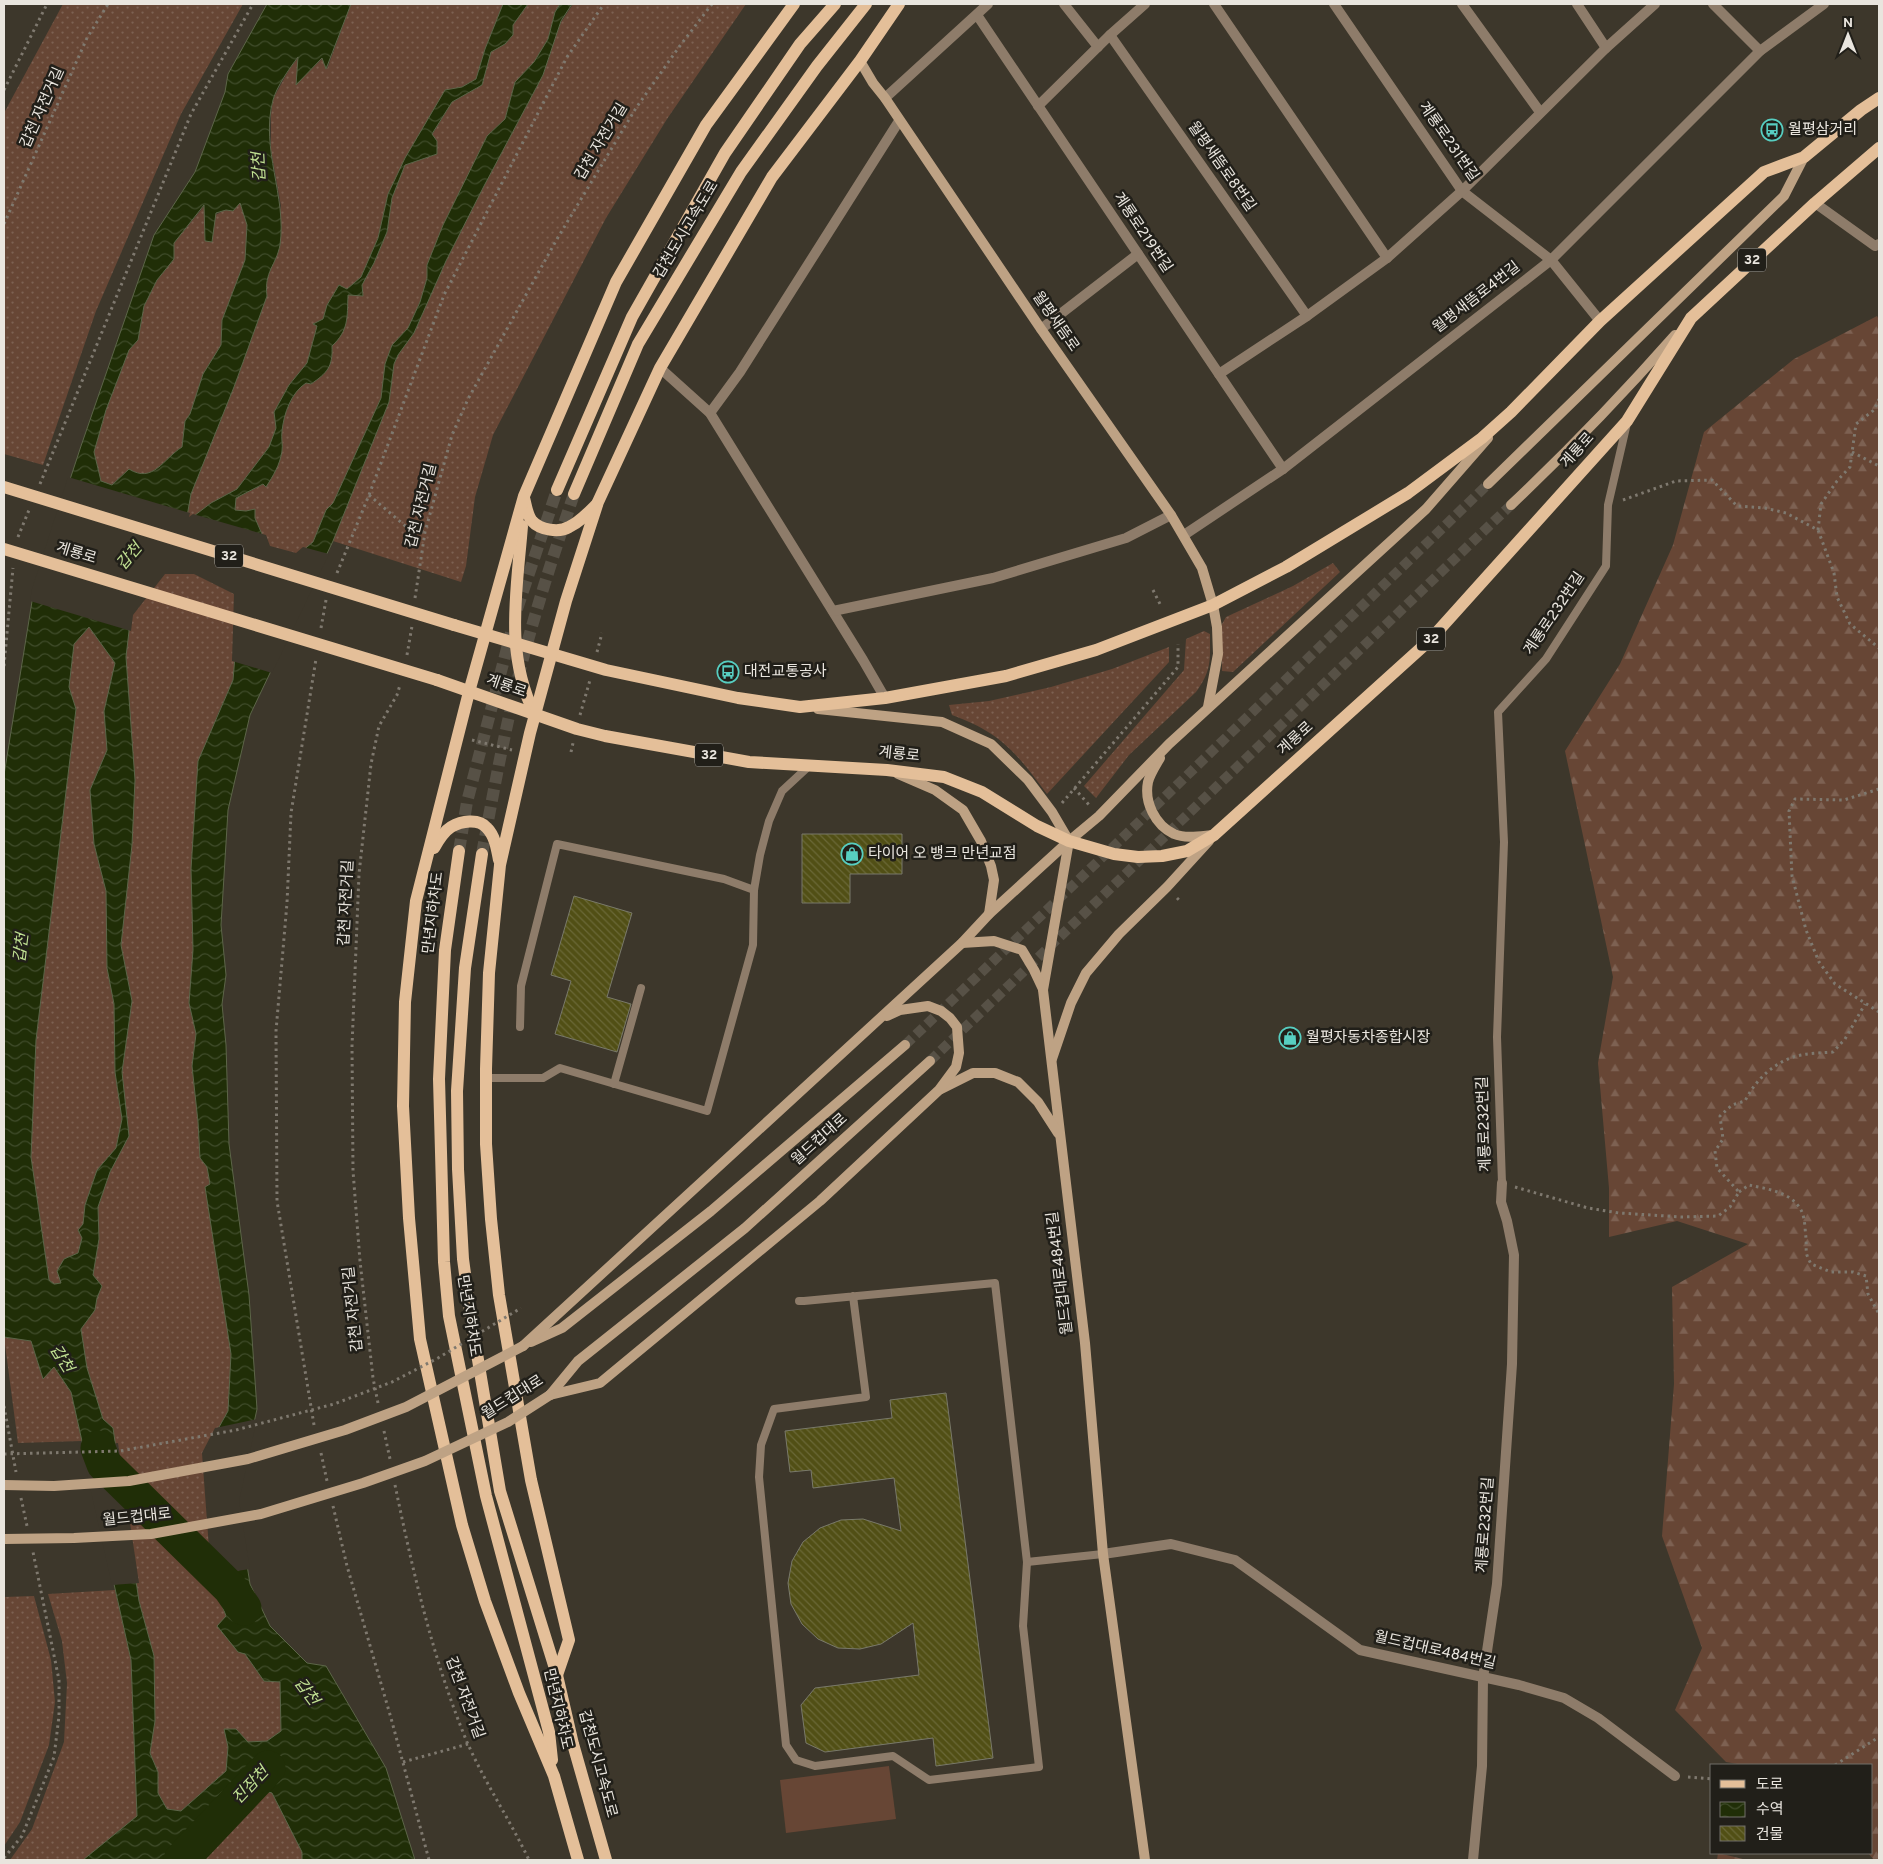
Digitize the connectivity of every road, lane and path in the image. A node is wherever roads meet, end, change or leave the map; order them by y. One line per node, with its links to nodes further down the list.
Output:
1 (47, 4): 26 (path)
2 (108, 4): 36 (path, 갑천 자전거길)
3 (253, 4): 57 (path)
4 (604, 4): 59 (path)
5 (712, 4): 67 (path, 갑천 자전거길)
6 (794, 4): 60 (main road)
7 (835, 4): 56 (main road, 갑천도시고속도로)
8 (866, 4): 58 (main road, 갑천도시고속도로)
9 (899, 4): 25 (main road)
10 (988, 4): 20 (street)
11 (1064, 4): 22 (street)
12 (1146, 4): 21 (street)
13 (1214, 4): 39 (street)
14 (1334, 4): 34 (street, 계룡로231번길)
15 (1462, 4): 30 (street)
16 (1577, 4): 23 (street)
17 (1655, 4): 23 (street)
18 (1713, 4): 24 (street)
19 (1824, 4): 24 (street, 월평새뜸로4번길)
20 (977, 15): 27 (street); 29 (street, 계룡로219번길)
21 (1110, 35): 22 (street); 41 (street, 월평새뜸로8번길)
22 (1098, 47): 29 (street)
23 (1606, 48): 30 (street)
24 (1760, 51): 40 (street, 월평새뜸로4번길)
25 (860, 61): 27 (street, 월평새뜸로); 45 (main road)
26 (4, 90)
27 (885, 98): 31 (street, 월평새뜸로)
28 (1879, 98): 33 (main road)
29 (1038, 106): 38 (street, 계룡로219번길)
30 (1540, 112): 34 (street)
31 (899, 121): 44 (street, 월평새뜸로); 49 (street)
32 (1879, 148): 35 (main road, 32)
33 (1804, 157): 43 (main road); 54 (street)
34 (1462, 191): 39 (street); 40 (street, 계룡로231번길)
35 (1814, 203): 37 (street); 42 (main road, 32)
36 (4, 224)
37 (1878, 245)
38 (1138, 254): 44 (street); 46 (street, 계룡로219번길)
39 (1387, 258): 41 (street)
40 (1551, 260): 43 (street, 계룡로231번길); 53 (street, 월평새뜸로4번길)
41 (1307, 316): 46 (street)
42 (1691, 318): 50 (main road, 32); 62 (street)
43 (1600, 321): 48 (main road)
44 (1041, 329): 65 (street, 월평새뜸로)
45 (660, 368): 49 (street); 61 (main road)
46 (1219, 374): 53 (street, 계룡로219번길)
47 (1879, 399): 51 (path)
48 (1511, 412): 76 (main road); 93 (street)
49 (710, 413): 77 (street)
50 (1627, 421): 63 (lane, 계룡로232번길); 106 (main road, 계룡로 / 32)
51 (1852, 452): 52 (path); 66 (path)
52 (1879, 466)
53 (1283, 469): 68 (street, 월평새뜸로4번길)
54 (1488, 484)
55 (4, 487): 81 (main road, 32, bridge)
56 (557, 490)
57 (37, 492)
58 (574, 494)
59 (369, 496): 67 (path); 71 (path)
60 (524, 496): 61 (main road); 81 (main road); 94 (main road)
61 (598, 502): 84 (main road)
62 (1511, 505)
63 (1608, 505): 66 (path); 130 (lane, 계룡로232번길)
64 (30, 509): 69 (path)
65 (1171, 515): 68 (street, 월평새뜸로); 77 (street)
66 (1818, 530): 83 (path)
67 (424, 532): 74 (path, 갑천 자전거길)
68 (1184, 535): 76 (street, 월평새뜸로)
69 (10, 546): 90 (main road, 계룡로 / 32, bridge)
70 (14, 562): 87 (path)
71 (336, 574)
72 (1154, 590): 75 (path)
73 (326, 599): 79 (path)
74 (414, 601)
75 (1160, 604)
76 (1213, 605): 91 (main road); 93 (street, 월평새뜸로)
77 (833, 611): 91 (street)
78 (412, 619): 86 (path)
79 (321, 629)
80 (602, 633): 88 (path)
81 (486, 635): 84 (main road); 90 (main road)
82 (1178, 644): 102 (path)
83 (1879, 648)
84 (551, 654): 88 (main road); 94 (main road)
85 (316, 658): 141 (path)
86 (405, 661)
87 (4, 666)
88 (593, 666): 92 (main road); 95 (path)
89 (401, 678): 139 (path, 갑천 자전거길)
90 (469, 692): 94 (main road, 계룡로 / 32); 96 (main road)
91 (885, 698): 92 (main road)
92 (800, 707): 107 (street)
93 (1208, 707): 97 (street)
94 (535, 715): 95 (main road, 계룡로 / 32); 99 (main road)
95 (577, 729): 98 (path); 100 (main road, 계룡로 / 32)
96 (458, 737): 99 (path); 110 (main road)
97 (1169, 744): 106 (street); 107 (street)
98 (571, 752)
99 (526, 753): 111 (main road)
100 (811, 764): 101 (main road, 계룡로 / 32); 112 (lane)
101 (887, 770): 107 (main road, 계룡로 / 32); 115 (street)
102 (1074, 788): 104 (path); 105 (path)
103 (1879, 789): 119 (path)
104 (1091, 808)
105 (1056, 809)
106 (1214, 835): 107 (main road, 계룡로 / 32); 125 (street)
107 (1069, 840): 115 (street); 118 (street)
108 (459, 851): 162 (main road, 만년지하차도)
109 (482, 854): 156 (main road, 만년지하차도)
110 (426, 863): 111 (main road); 162 (main road)
111 (500, 865): 126 (main road)
112 (754, 890): 122 (lane); 127 (lane)
113 (1177, 898): 114 (path)
114 (1181, 902)
115 (989, 914): 116 (street)
116 (962, 943): 118 (street); 121 (street)
117 (642, 988): 127 (lane)
118 (1043, 990): 125 (street, 월드컵대로484번길)
119 (1865, 1004): 120 (path); 131 (path)
120 (1879, 1012)
121 (880, 1019): 128 (street); 136 (street)
122 (520, 1027)
123 (905, 1045): 136 (street, 월드컵대로)
124 (930, 1061): 137 (street, 월드컵대로)
125 (1051, 1062): 129 (street, 월드컵대로484번길)
126 (486, 1078): 127 (lane); 156 (main road)
127 (614, 1084)
128 (939, 1090): 129 (street); 137 (street)
129 (1060, 1136): 154 (street, 월드컵대로484번길)
130 (1502, 1183): 131 (path); 157 (street, 계룡로232번길)
131 (1739, 1192): 135 (path)
132 (854, 1296): 133 (lane); 155 (lane); 155 (lane)
133 (799, 1301)
134 (521, 1308): 143 (path, bridge)
135 (1879, 1314)
136 (523, 1346): 147 (street, 월드컵대로, bridge)
137 (550, 1395): 152 (street, 월드컵대로, bridge)
138 (4, 1406): 145 (path)
139 (379, 1406)
140 (383, 1425): 144 (path)
141 (316, 1431)
142 (320, 1449): 148 (path)
143 (4, 1454)
144 (391, 1463)
145 (18, 1480)
146 (395, 1482): 159 (path, 갑천 자전거길)
147 (4, 1485)
148 (328, 1485)
149 (20, 1490): 151 (path)
150 (332, 1503): 160 (path)
151 (28, 1528)
152 (4, 1539)
153 (32, 1547): 165 (path)
154 (1103, 1554): 155 (lane); 157 (street, 월드컵대로484번길); 170 (street, 월드컵대로484번길)
155 (1027, 1562)
156 (557, 1675): 169 (main road, 갑천도시고속도로)
157 (1483, 1678): 163 (street, 월드컵대로484번길); 171 (street, 계룡로232번길)
158 (1879, 1737): 161 (path)
159 (468, 1744): 160 (path); 167 (path, 갑천 자전거길)
160 (403, 1762): 166 (path)
161 (1837, 1764)
162 (554, 1776): 168 (main road)
163 (1675, 1776): 164 (path)
164 (1710, 1779)
165 (4, 1858)
166 (429, 1860)
167 (529, 1860)
168 (578, 1860)
169 (606, 1860)
170 (1145, 1860)
171 (1473, 1860)

